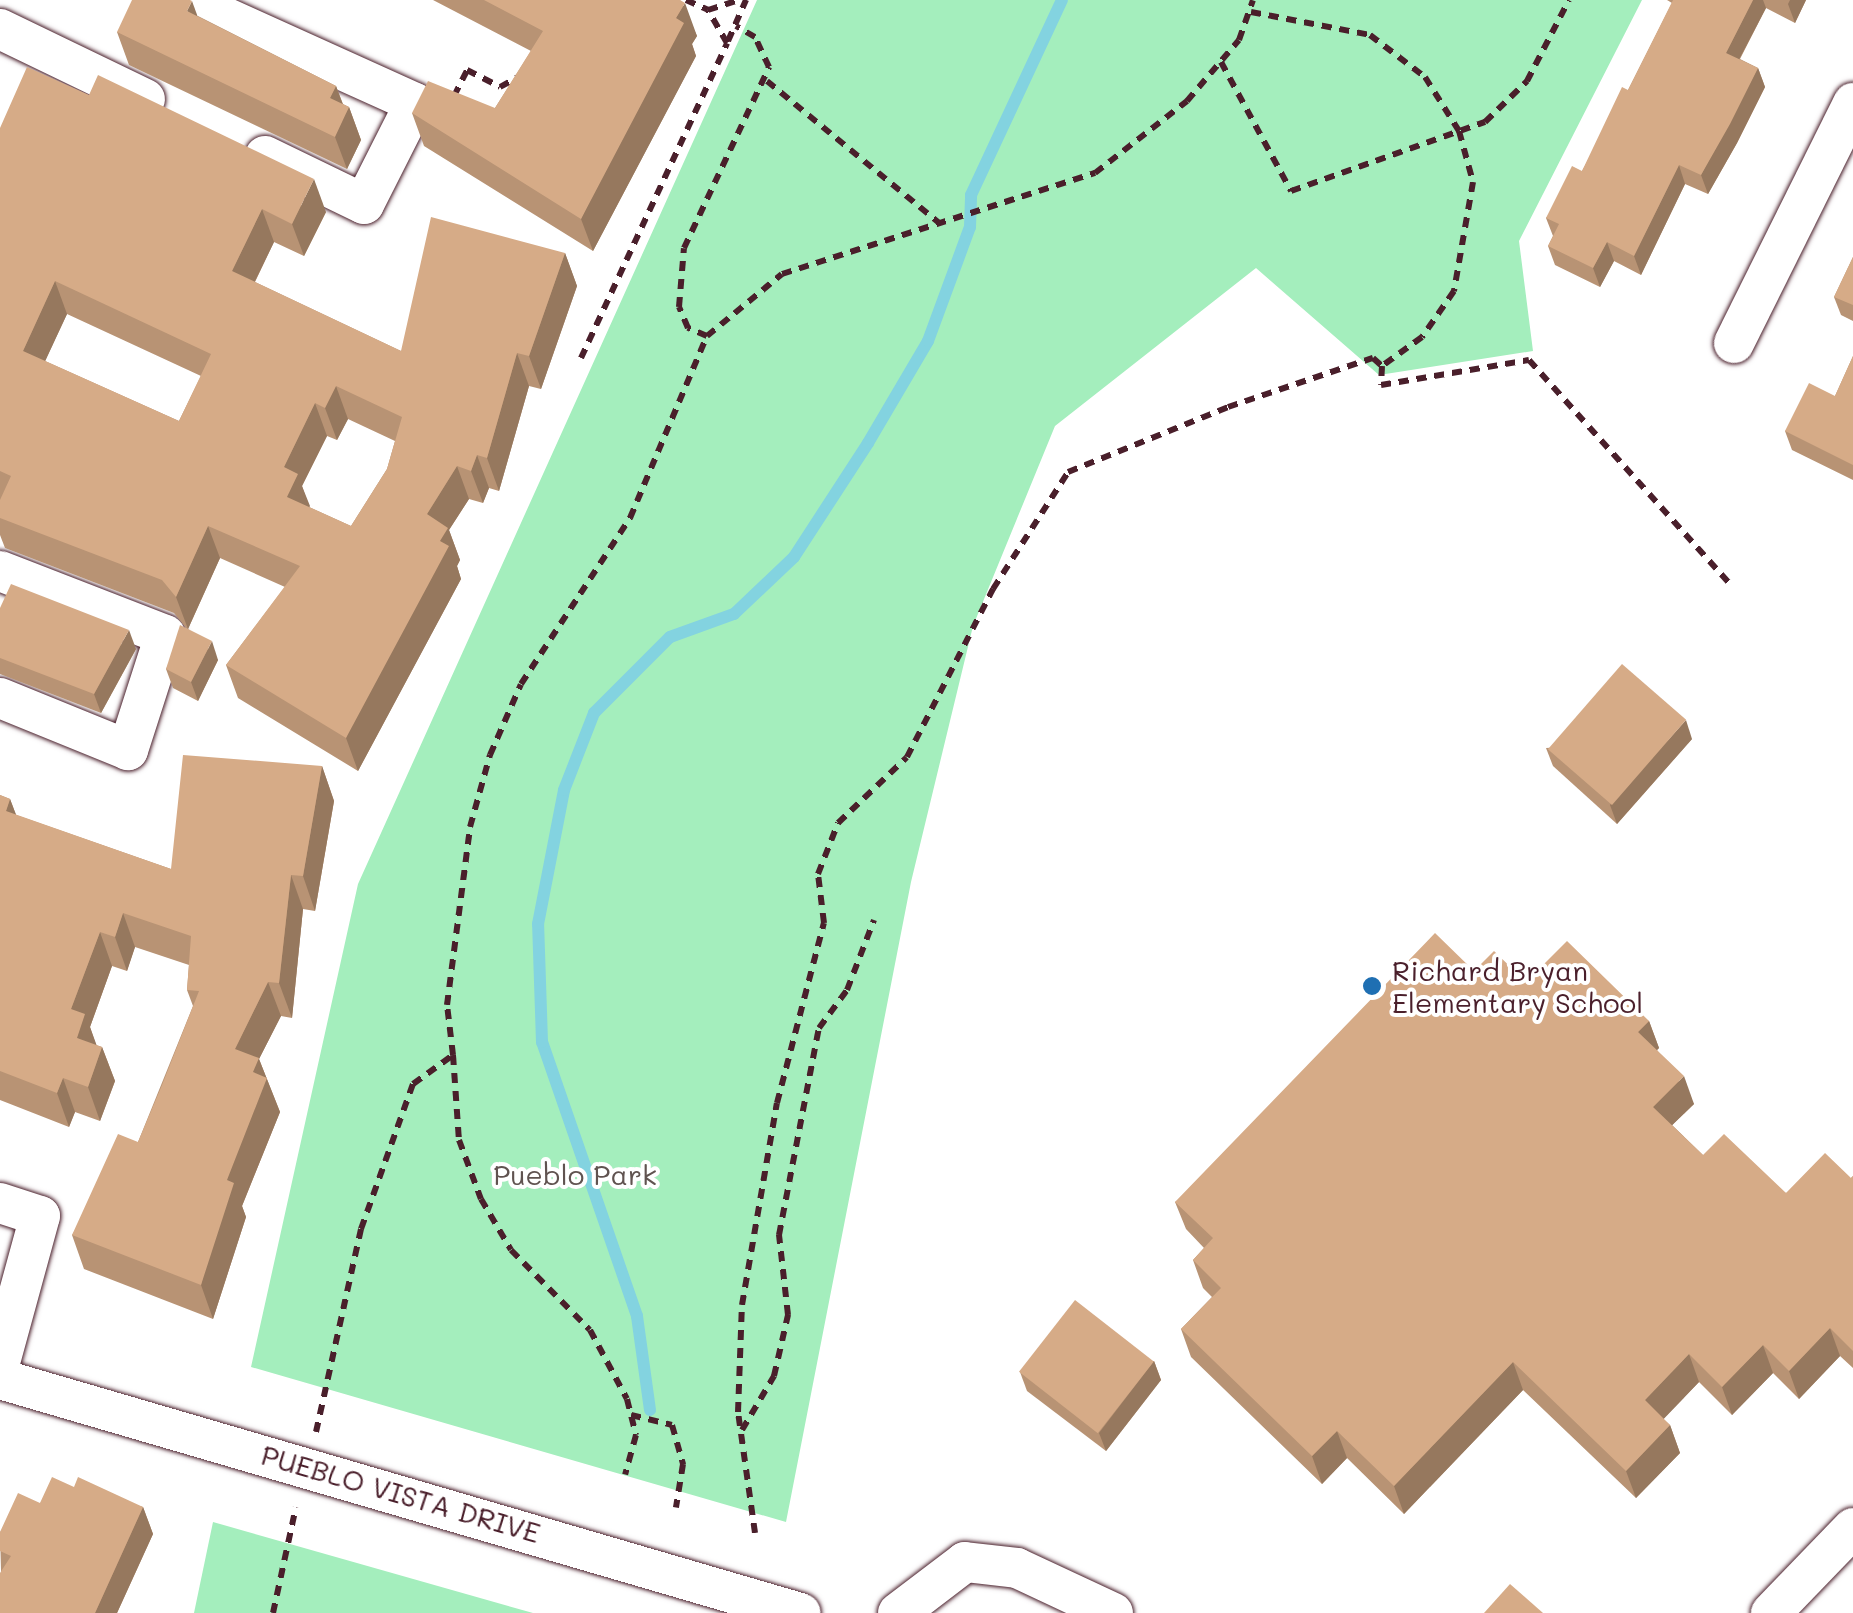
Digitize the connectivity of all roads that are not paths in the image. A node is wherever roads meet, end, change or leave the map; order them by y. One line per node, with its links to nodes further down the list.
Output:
1 (187, 0): 2 (street)
2 (0, 29)
3 (1853, 103): 4 (street)
4 (1734, 343)
5 (0, 571): 6 (street)
6 (0, 698)
7 (0, 1203): 8 (street)
8 (0, 1362)
9 (0, 1378): 11 (street, PUEBLO VISTA DRIVE)
10 (1853, 1528): 14 (street)
11 (800, 1613)
12 (898, 1613): 13 (street)
13 (1114, 1613)
14 (1771, 1613)

